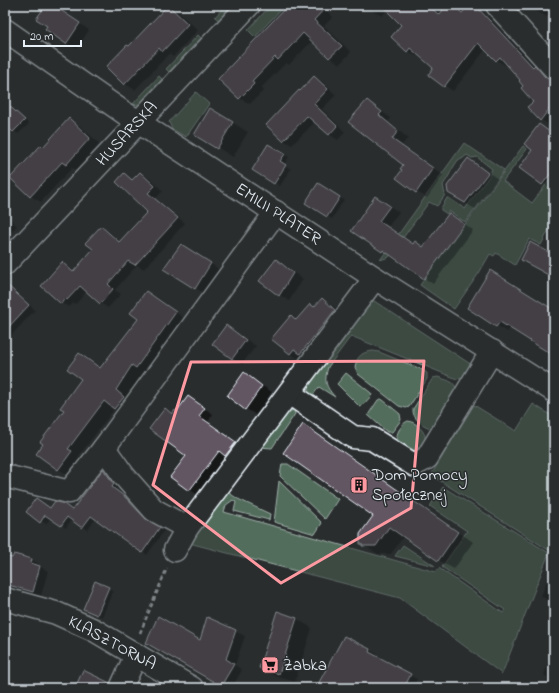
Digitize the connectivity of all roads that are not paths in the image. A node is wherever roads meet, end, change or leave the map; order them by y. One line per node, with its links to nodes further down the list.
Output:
1 (249, 5): 5 (street, HUSARSKA)
2 (497, 5): 4 (street)
3 (5, 30): 5 (street, EMILII PLATER)
4 (554, 68)
5 (138, 122): 6 (street, EMILII PLATER); 7 (street, HUSARSKA)
6 (276, 212): 8 (street, EMILII PLATER); 12 (street)
7 (5, 264)
8 (375, 278): 9 (street, EMILII PLATER); 11 (street)
9 (492, 351): 10 (street, EMILII PLATER); 11 (street)
10 (554, 391)
11 (289, 393): 14 (street)
12 (104, 448): 13 (street); 14 (street)
13 (5, 476)
14 (188, 528): 15 (street)
15 (174, 550)
16 (5, 599): 17 (street, KLASZTORNA)
17 (138, 646): 18 (street); 19 (street, KLASZTORNA)
18 (121, 688)
19 (192, 688)

